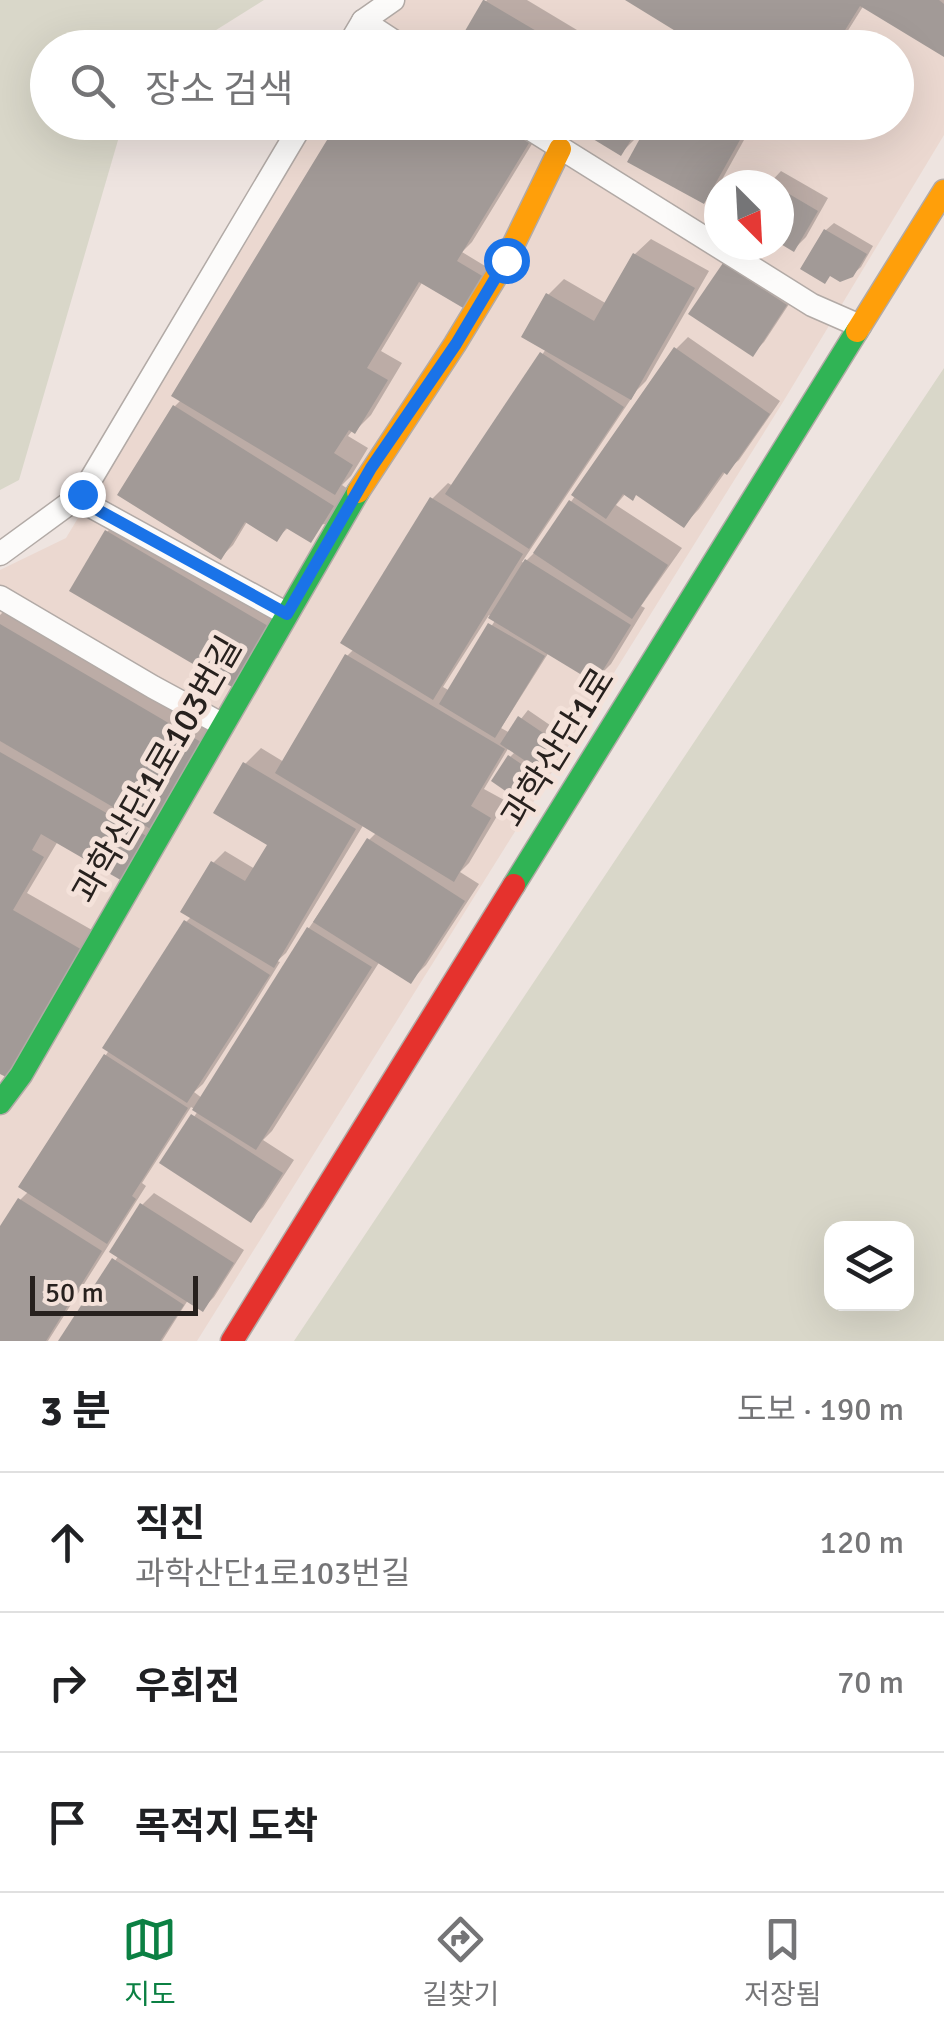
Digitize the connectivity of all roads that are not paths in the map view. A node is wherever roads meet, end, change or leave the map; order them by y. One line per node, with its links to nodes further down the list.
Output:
1 (392, 0): 2 (street)
2 (363, 20): 3 (street); 4 (street)
3 (357, 30)
4 (378, 30)
5 (291, 140): 10 (street)
6 (545, 140): 7 (street)
7 (560, 150): 9 (street); 13 (main road, 과학산단1로103번길)
8 (944, 191): 9 (main road, 과학산단1로)
9 (860, 326): 16 (main road, 과학산단1로)
10 (76, 498): 11 (street); 13 (street)
11 (0, 554)
12 (0, 597): 14 (street)
13 (287, 614): 14 (main road, 과학산단1로103번길)
14 (223, 725): 15 (main road, 과학산단1로103번길)
15 (0, 1104)
16 (232, 1341)

